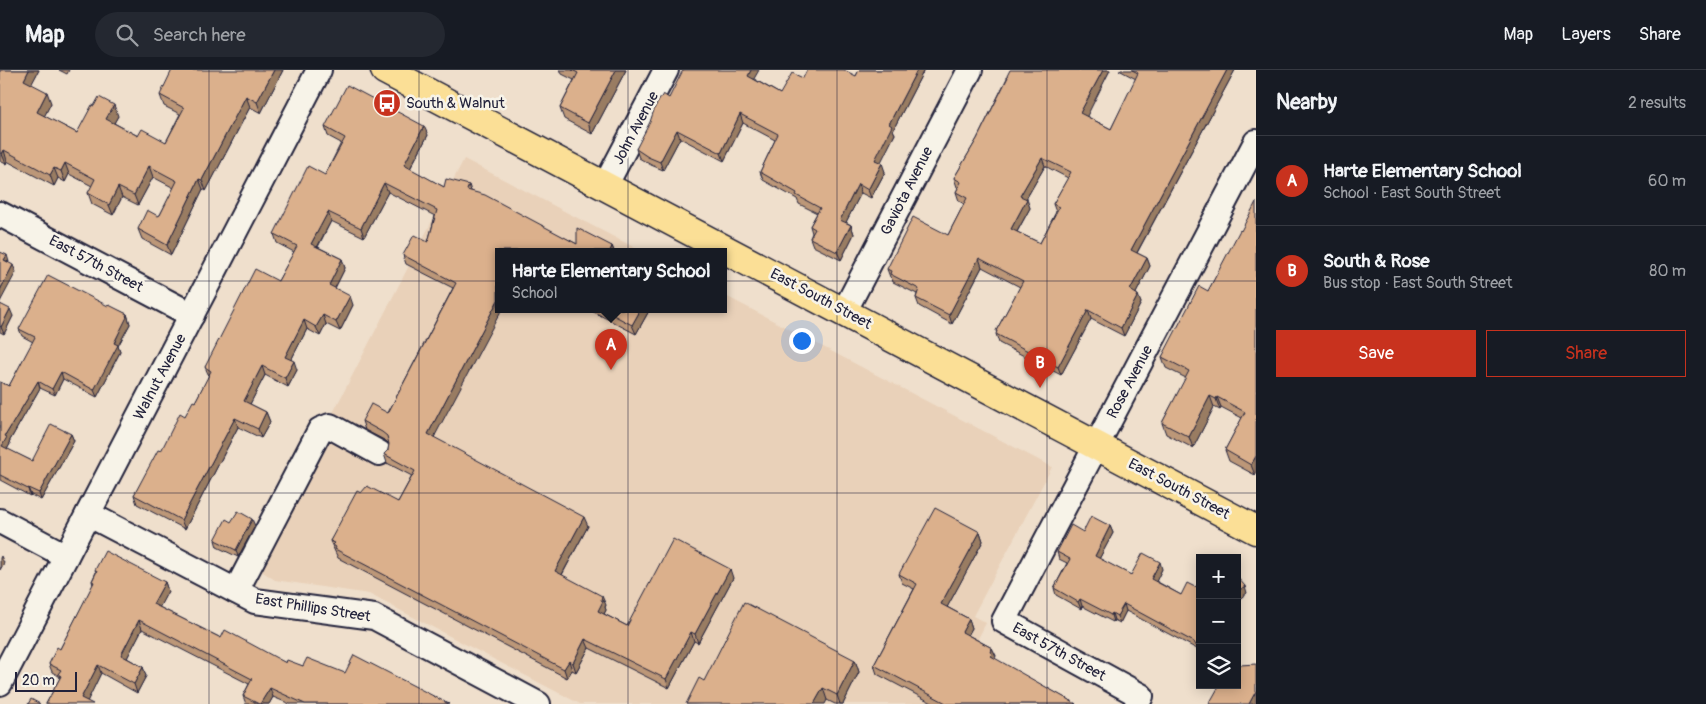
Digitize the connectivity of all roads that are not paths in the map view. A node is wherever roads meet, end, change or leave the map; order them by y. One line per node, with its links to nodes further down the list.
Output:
1 (319, 70): 11 (street, Walnut Avenue)
2 (385, 70): 6 (main road, East South Street)
3 (666, 70): 6 (street, John Avenue)
4 (970, 70): 10 (street, Gaviota Avenue)
5 (1256, 142): 12 (street, Rose Avenue)
6 (605, 186): 8 (main road, East South Street)
7 (0, 214): 11 (street, East 57th Street)
8 (723, 248)
9 (727, 250): 10 (main road, East South Street)
10 (844, 312): 12 (main road, East South Street)
11 (192, 315): 14 (street, Walnut Avenue)
12 (1096, 446): 16 (main road, East South Street); 19 (street, Rose Avenue)
13 (379, 453): 18 (street)
14 (88, 514): 17 (street, Walnut Avenue); 18 (street, East Phillips Street)
15 (0, 521): 17 (street)
16 (1256, 530)
17 (66, 556): 20 (street, Walnut Avenue)
18 (236, 591): 22 (street, East Phillips Street)
19 (1004, 621): 21 (street, East 57th Street)
20 (0, 682)
21 (1139, 700)
22 (538, 704)

